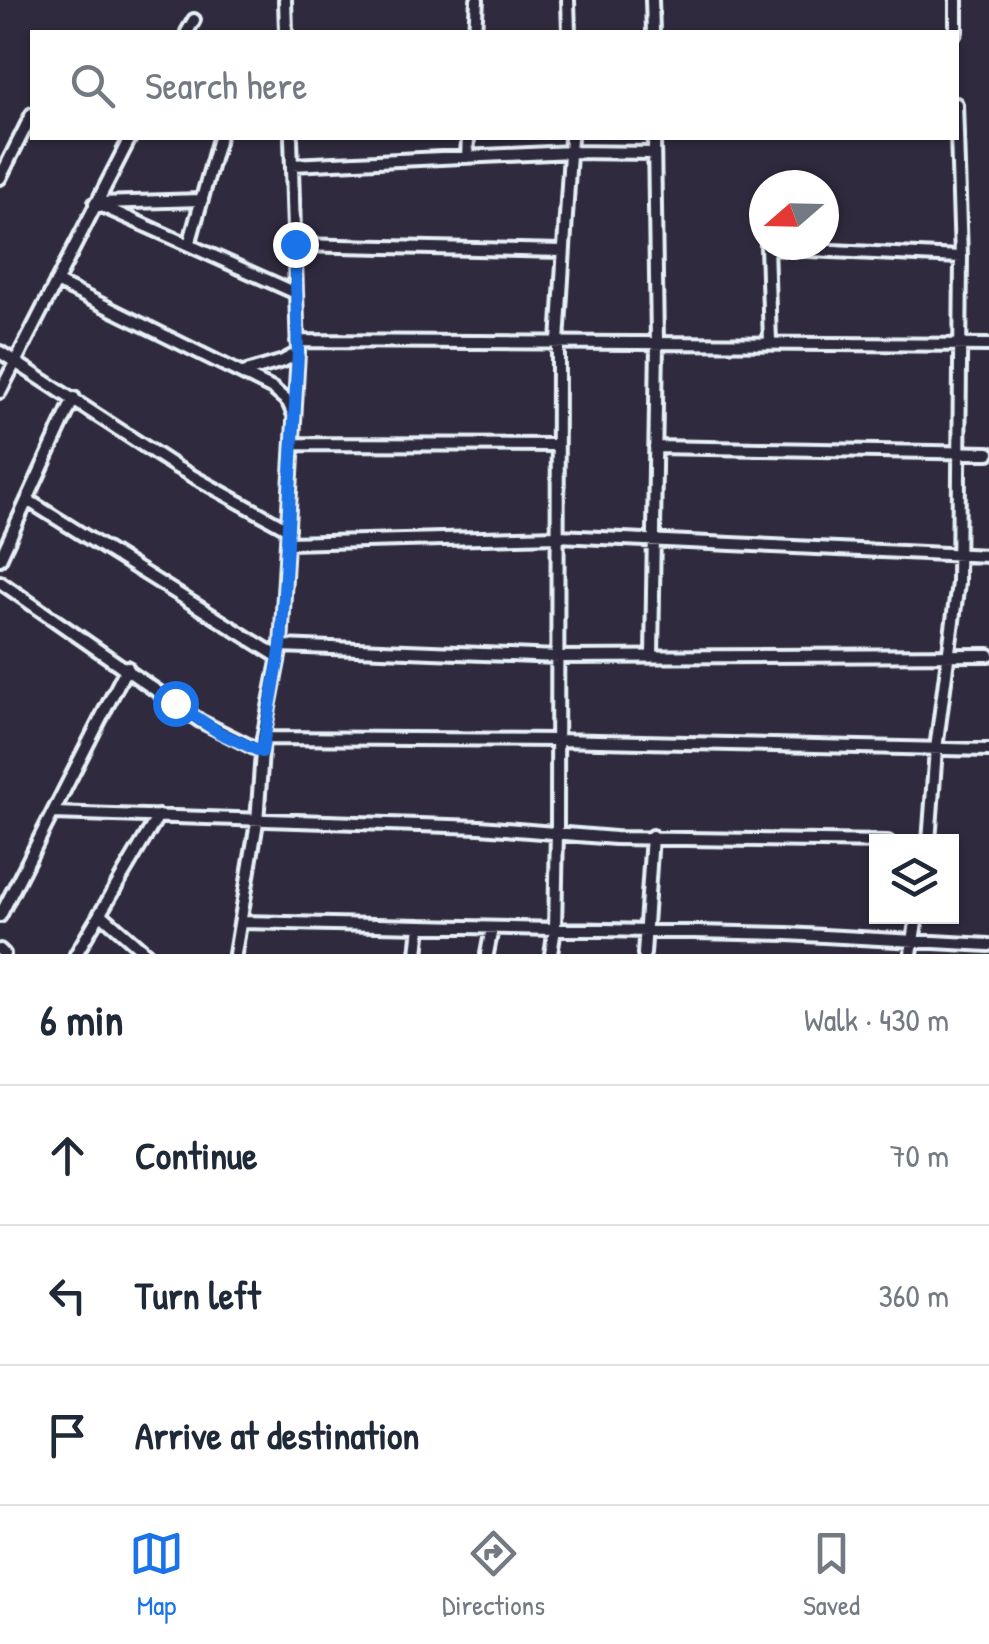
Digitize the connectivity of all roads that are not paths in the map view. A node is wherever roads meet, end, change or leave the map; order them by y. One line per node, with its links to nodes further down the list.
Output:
1 (285, 0): 8 (street)
2 (477, 0): 9 (street)
3 (568, 0): 10 (street)
4 (652, 0): 11 (street)
5 (956, 0): 12 (street)
6 (194, 20): 7 (street)
7 (188, 30)
8 (286, 30)
9 (475, 30)
10 (568, 30)
11 (652, 30)
12 (956, 30)
13 (30, 118): 25 (street)
14 (129, 140): 27 (street)
15 (218, 140): 26 (street)
16 (291, 140): 24 (street)
17 (468, 140): 23 (street)
18 (570, 140): 21 (street)
19 (654, 140): 22 (street)
20 (957, 140): 32 (street)
21 (571, 152): 22 (street); 23 (street); 31 (street)
22 (654, 152): 37 (street)
23 (467, 157): 24 (street)
24 (292, 165): 28 (street)
25 (0, 178)
26 (202, 200): 27 (street); 29 (street)
27 (95, 203): 29 (street); 34 (street)
28 (295, 244): 31 (street); 35 (street)
29 (189, 246): 35 (street)
30 (839, 251): 32 (street)
31 (563, 252): 36 (street)
32 (961, 257): 39 (street)
33 (768, 260): 38 (street)
34 (56, 282): 43 (street); 44 (street)
35 (296, 294): 41 (street)
36 (558, 342): 37 (street); 41 (street); 49 (street)
37 (657, 342): 38 (street); 50 (street)
38 (770, 343): 39 (street)
39 (960, 344): 40 (street); 51 (street)
40 (989, 345)
41 (298, 347): 44 (street); 47 (street)
42 (0, 352): 43 (street)
43 (14, 361): 45 (street); 46 (street)
44 (242, 374): 47 (street)
45 (0, 392)
46 (74, 398): 53 (street); 54 (street)
47 (295, 417): 48 (street)
48 (294, 444): 49 (street); 54 (street)
49 (558, 445): 55 (street)
50 (655, 447): 51 (street); 56 (street)
51 (960, 452): 52 (street); 58 (street)
52 (989, 453)
53 (29, 501): 60 (street); 62 (street)
54 (288, 529): 57 (street)
55 (558, 536): 56 (street); 57 (street); 66 (street)
56 (654, 540): 58 (street); 65 (street)
57 (287, 543): 62 (street)
58 (958, 556): 59 (street); 63 (street)
59 (989, 556)
60 (0, 559)
61 (0, 582): 67 (street)
62 (279, 651): 66 (street); 68 (street)
63 (950, 654): 64 (street); 65 (street); 70 (street)
64 (989, 655)
65 (652, 656): 66 (street)
66 (558, 657): 69 (street)
67 (127, 668): 72 (street); 73 (street)
68 (262, 738): 69 (street); 72 (street)
69 (555, 740): 70 (street); 76 (street)
70 (936, 749): 71 (street); 77 (street)
71 (989, 750)
72 (262, 752): 75 (street)
73 (53, 813): 74 (street); 81 (street)
74 (158, 816): 75 (street); 80 (street)
75 (256, 822): 76 (street); 82 (street)
76 (557, 832): 78 (street); 86 (street)
77 (929, 834)
78 (652, 836): 79 (street); 87 (street)
79 (869, 842)
80 (100, 913): 90 (street); 91 (street)
81 (0, 916)
82 (241, 922): 84 (street); 92 (street)
83 (916, 924): 88 (street)
84 (420, 926): 85 (street); 93 (street)
85 (492, 928): 86 (street); 94 (street)
86 (555, 929): 87 (street); 95 (street)
87 (648, 932): 88 (street); 96 (street)
88 (913, 941): 89 (street); 97 (street)
89 (989, 945)
90 (76, 954)
91 (147, 954)
92 (235, 954)
93 (417, 954)
94 (486, 954)
95 (551, 954)
96 (644, 954)
97 (911, 954)

